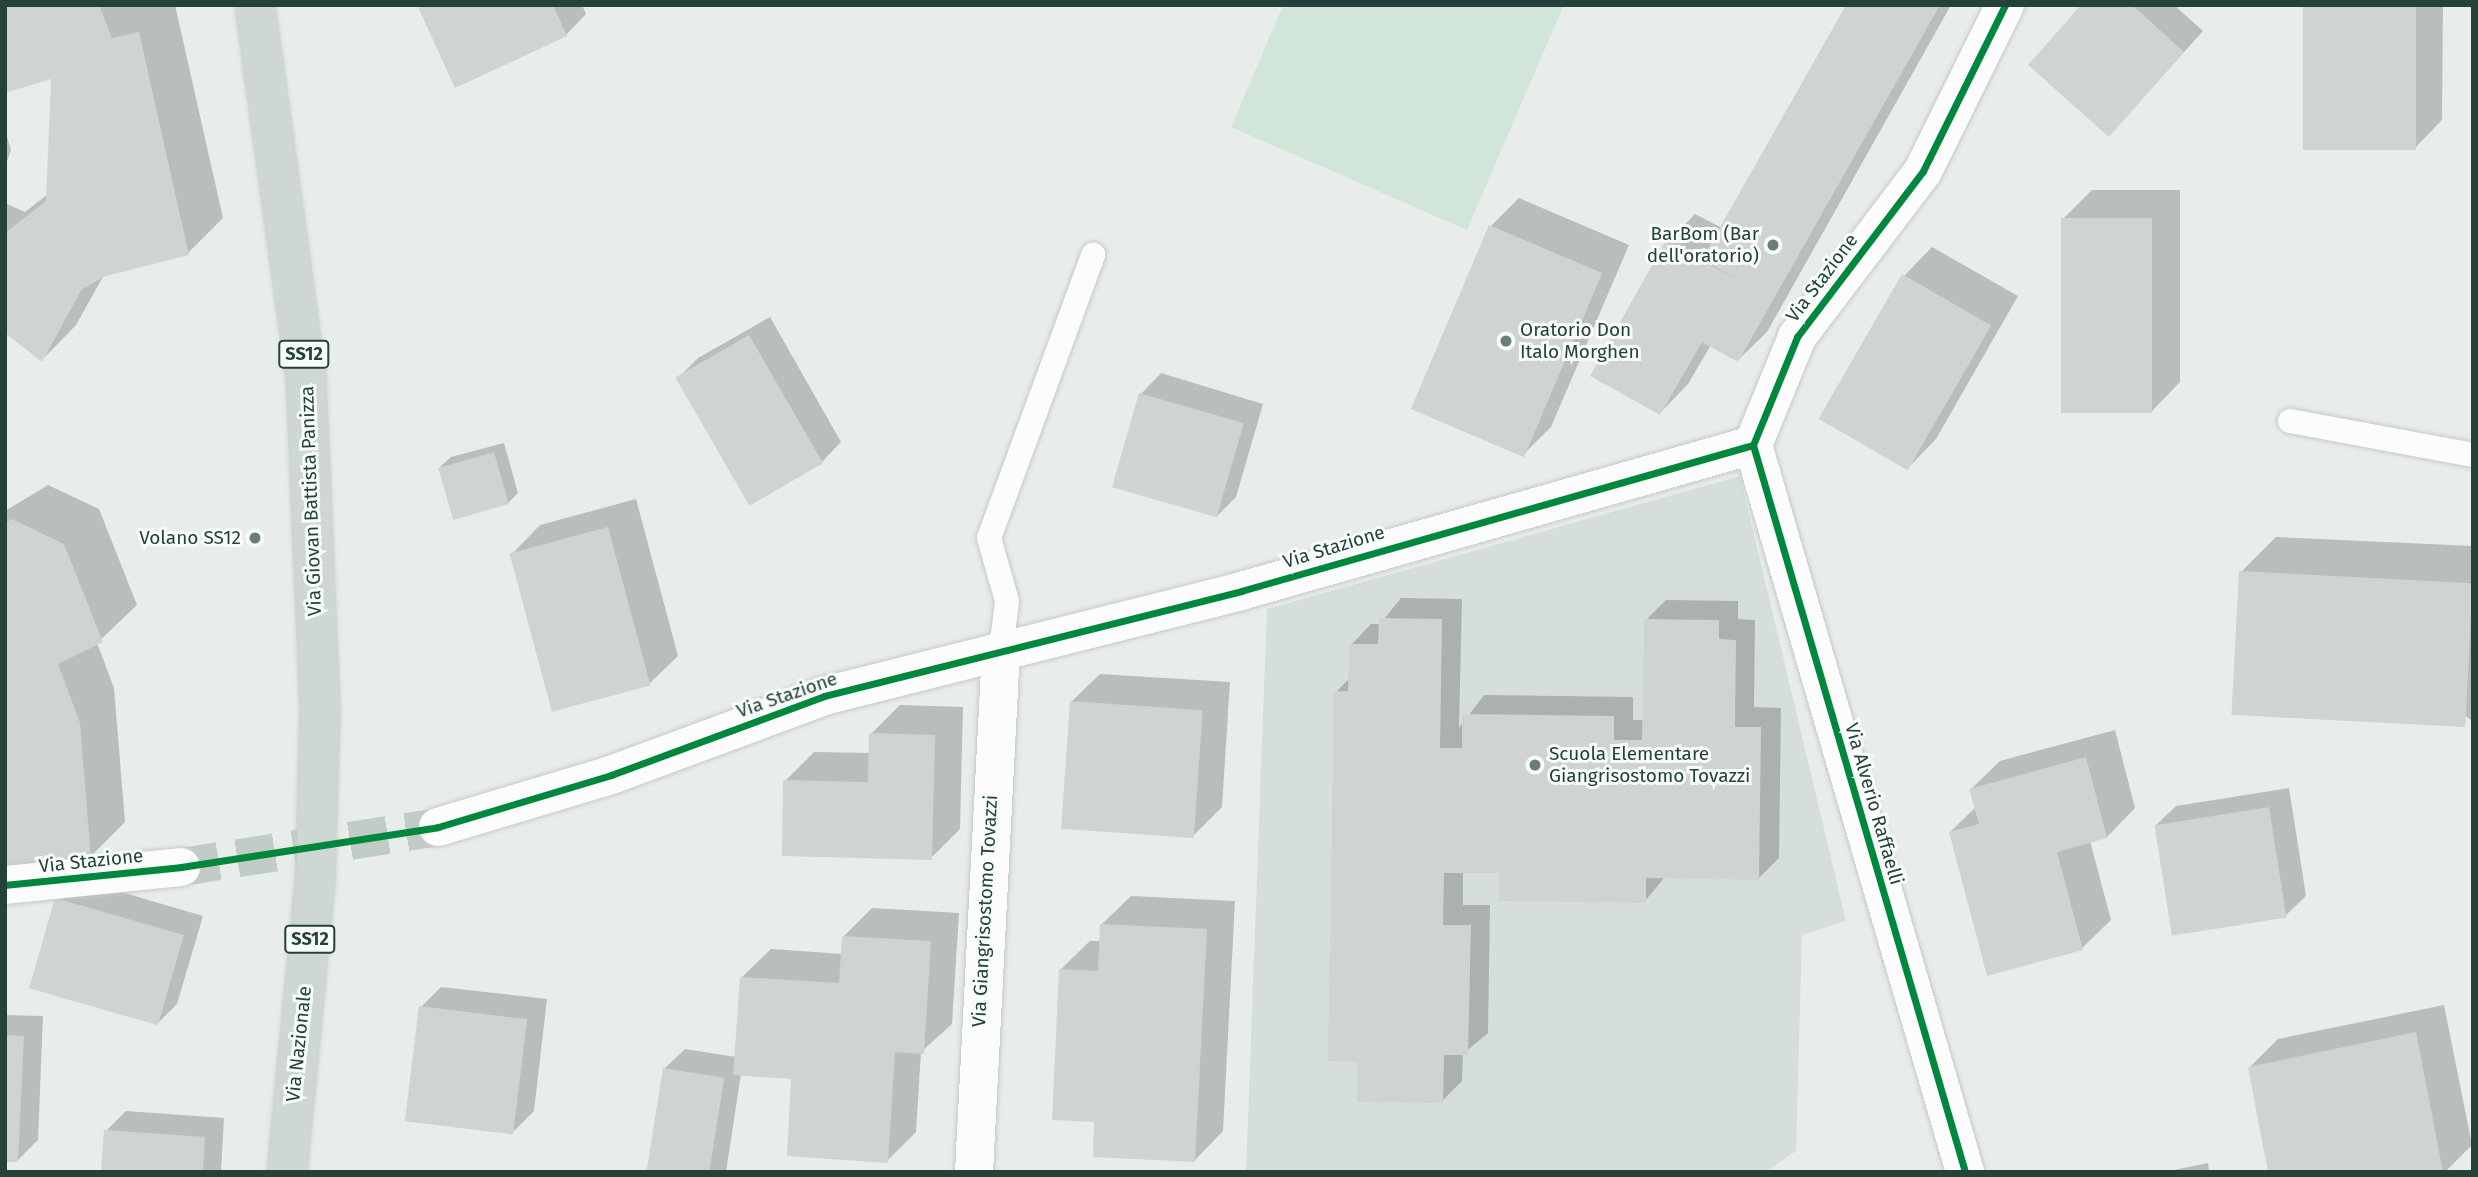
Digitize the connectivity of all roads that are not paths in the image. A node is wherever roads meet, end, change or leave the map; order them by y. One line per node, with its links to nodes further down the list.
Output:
1 (255, 5): 8 (main road, Via Giovan Battista Panizza / SS12)
2 (2005, 5): 5 (street, Via Stazione)
3 (1093, 255): 7 (lane)
4 (2290, 421): 6 (lane)
5 (1753, 445): 7 (street, Via Stazione); 14 (street, Via Alverio Raffaelli)
6 (2473, 456)
7 (1001, 650): 9 (street, Via Stazione); 13 (street, Via Giangrisostomo Tovazzi)
8 (320, 706): 12 (main road, Via Nazionale / SS12)
9 (438, 827)
10 (181, 867): 11 (street, Via Stazione)
11 (5, 885)
12 (287, 1172)
13 (974, 1172)
14 (1965, 1172)

